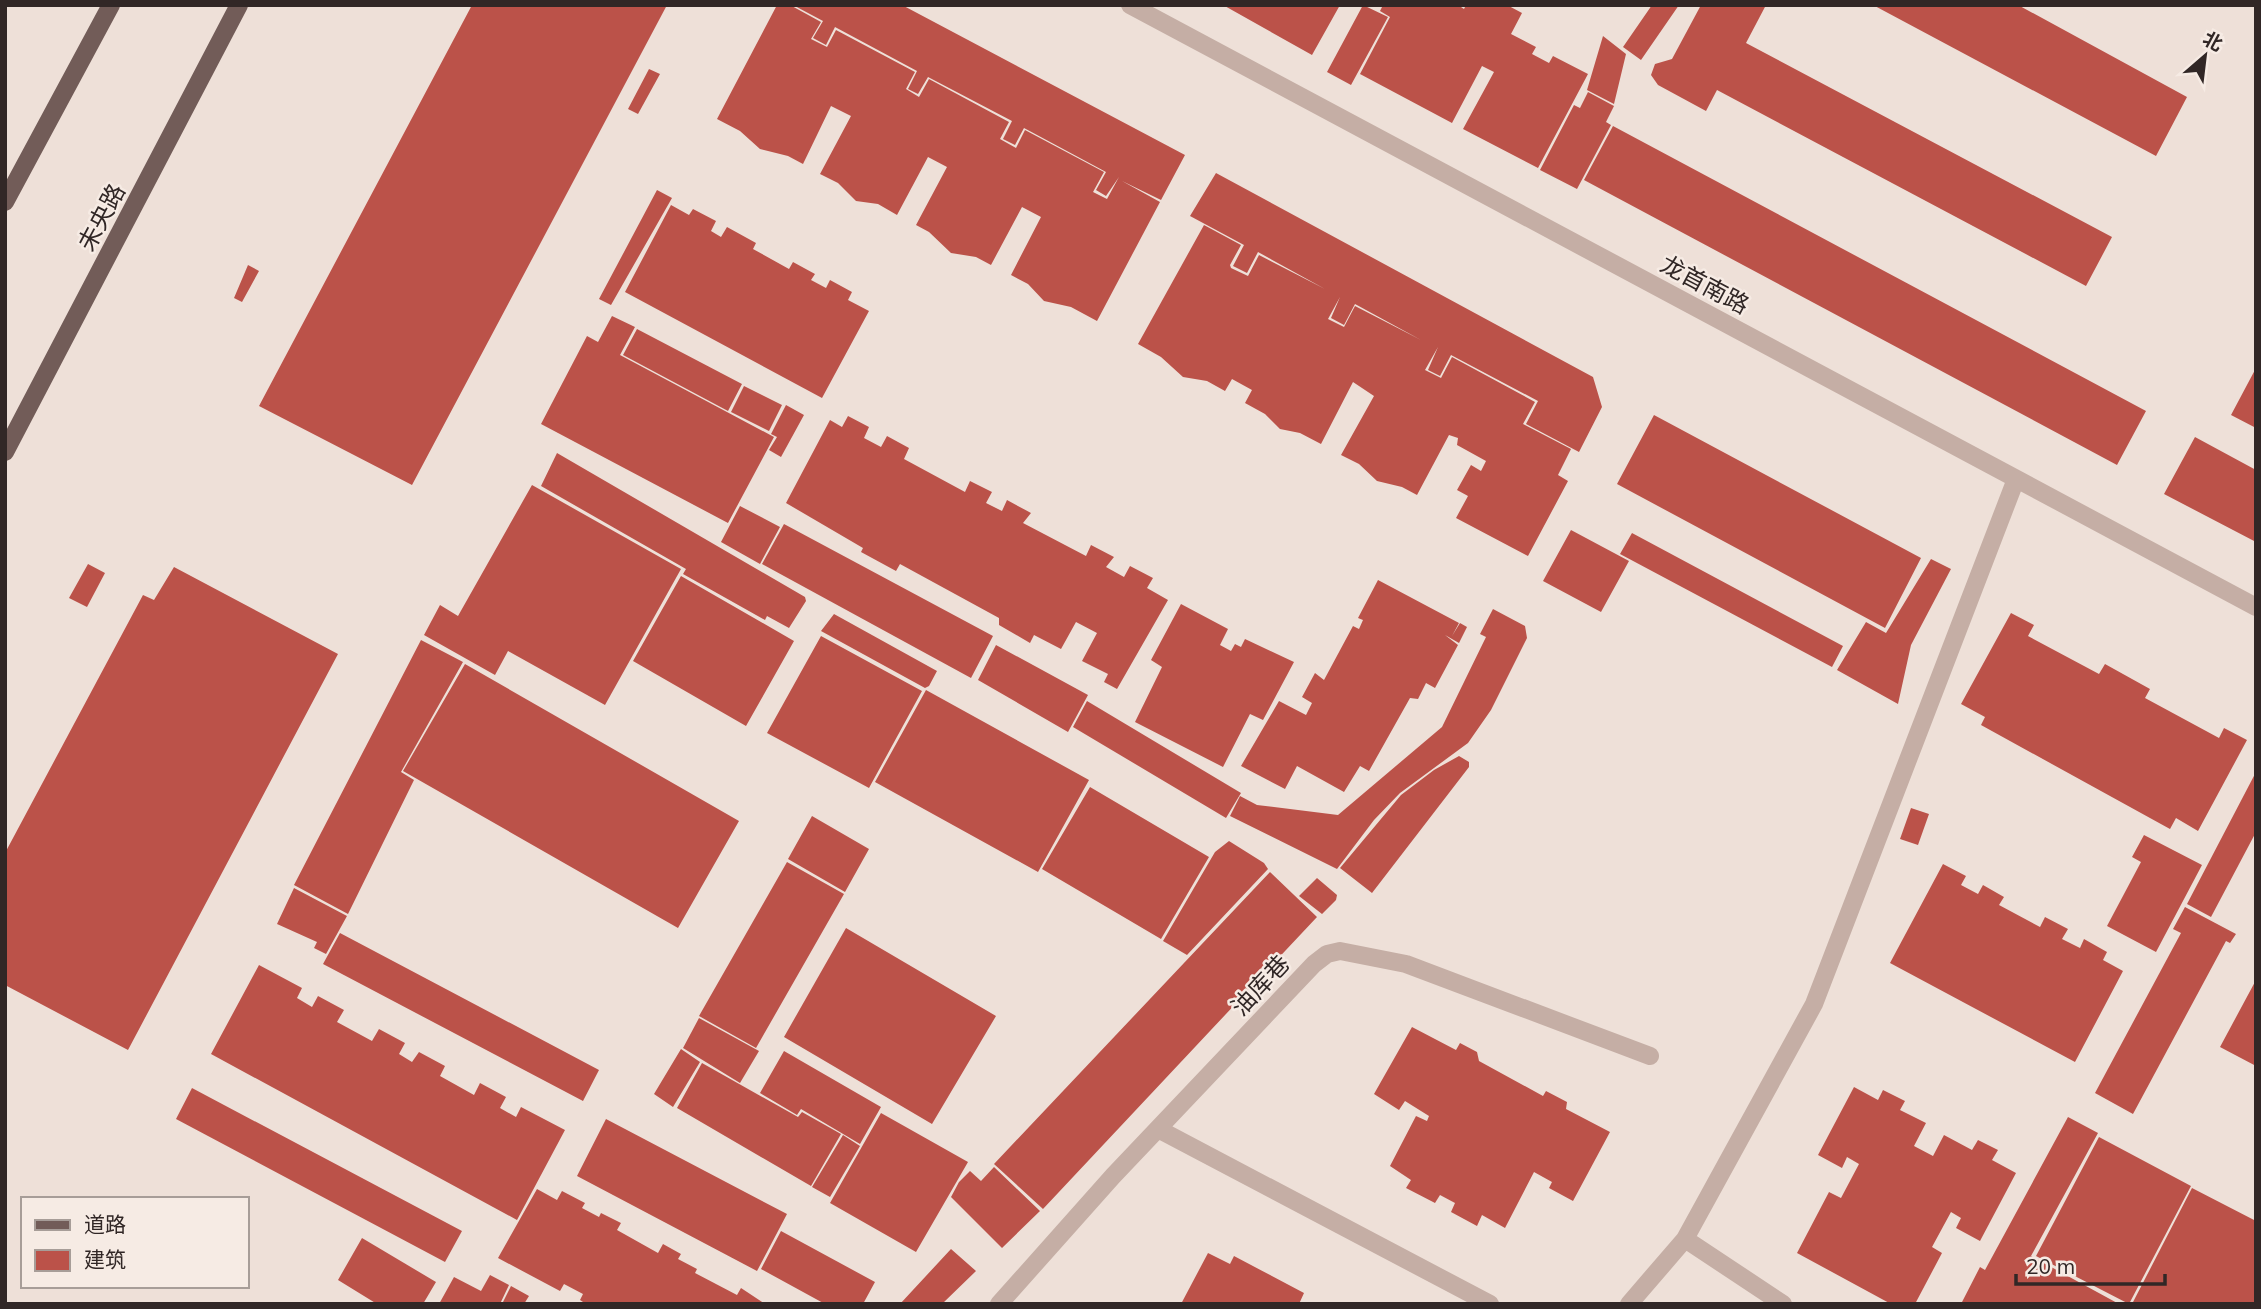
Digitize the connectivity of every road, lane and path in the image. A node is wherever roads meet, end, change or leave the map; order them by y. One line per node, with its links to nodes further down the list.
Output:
1 (111, 5): 4 (main road)
2 (239, 5): 5 (main road, 未央路)
3 (1130, 5): 6 (street, 龙首南路)
4 (5, 202)
5 (5, 452)
6 (2016, 479): 7 (street, 龙首南路); 10 (street)
7 (2256, 607)
8 (1650, 1056): 9 (street, 油库巷)
9 (1158, 1129): 11 (street, 油库巷); 12 (street)
10 (1685, 1238): 13 (street); 14 (street)
11 (999, 1304)
12 (1490, 1304)
13 (1629, 1304)
14 (1783, 1304)

